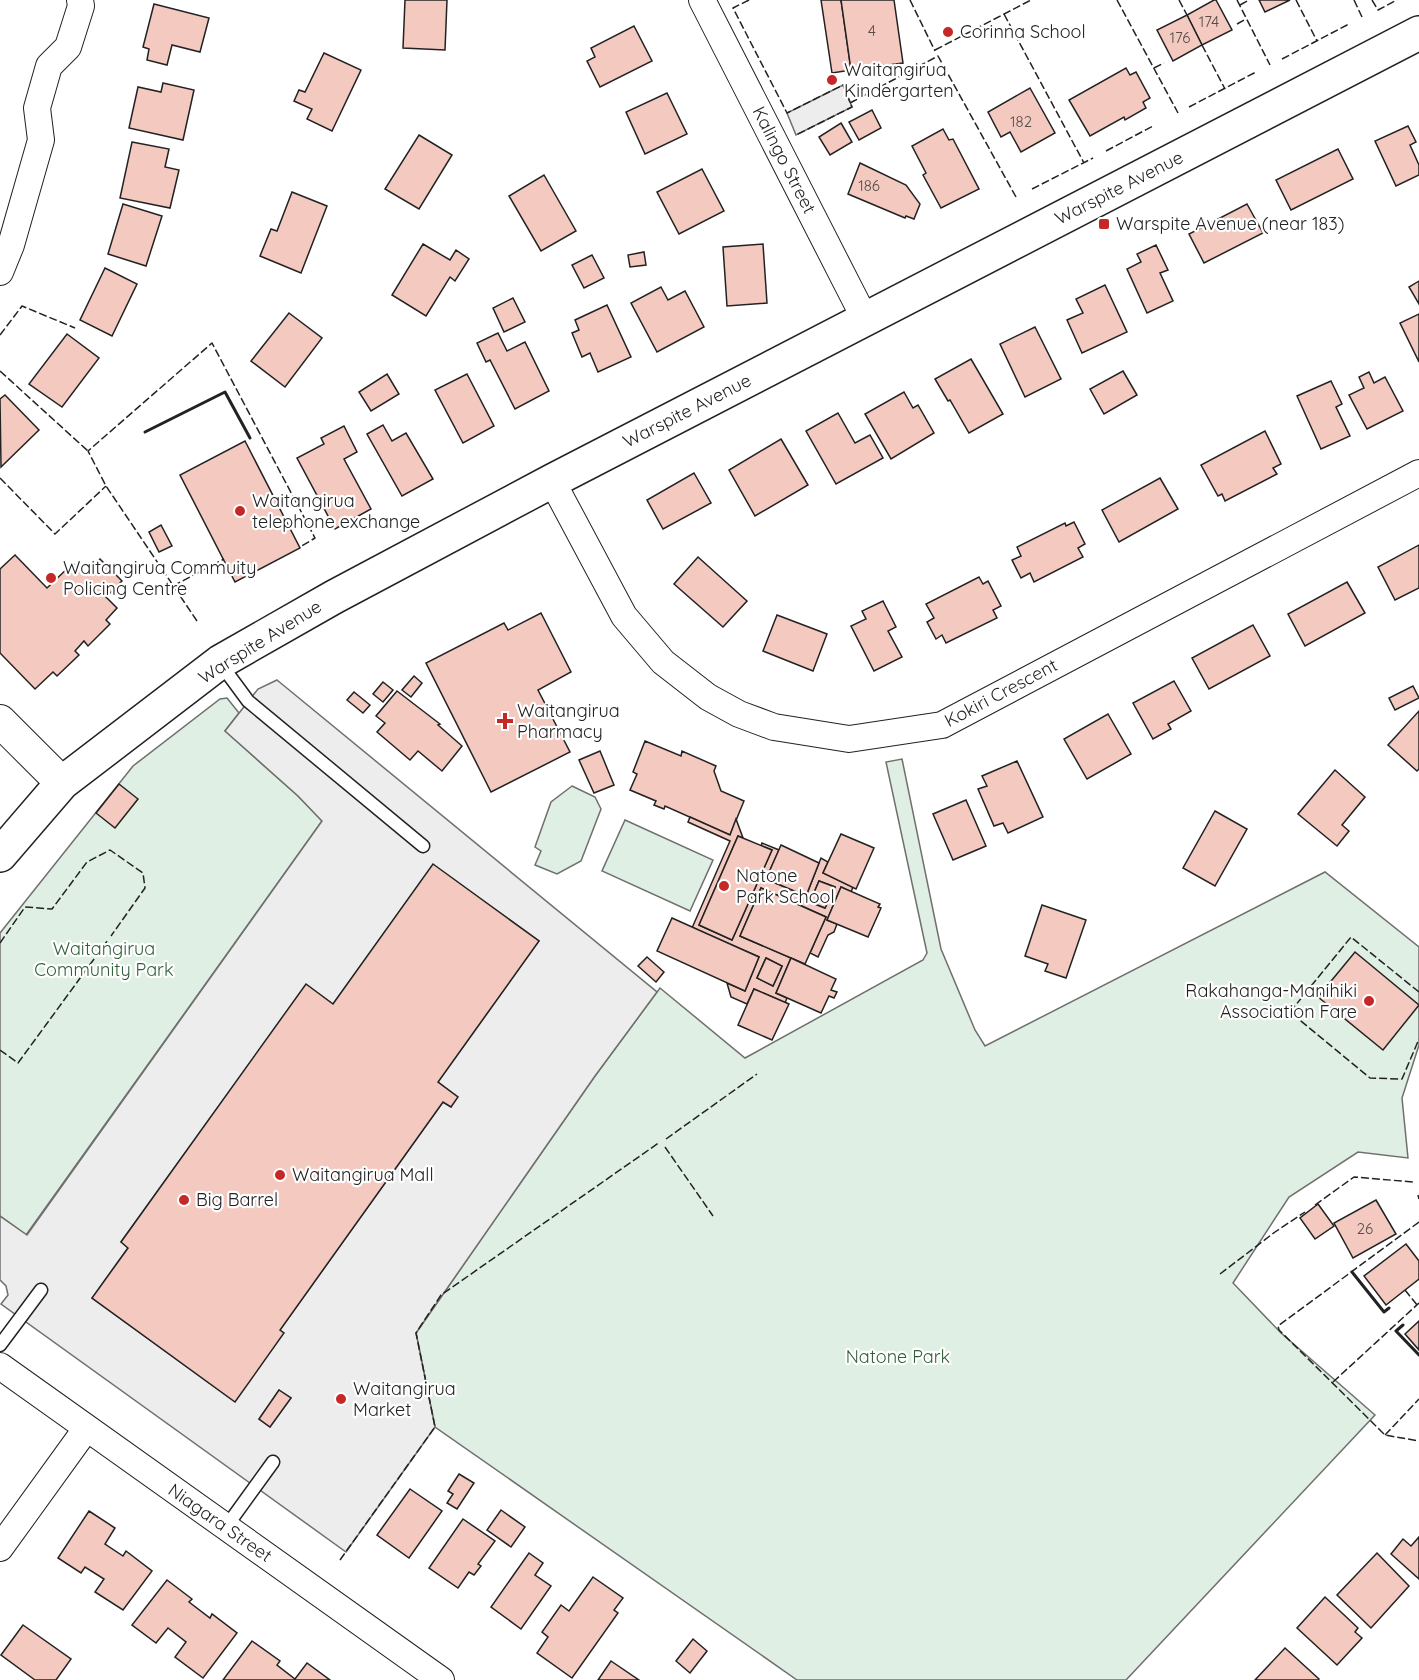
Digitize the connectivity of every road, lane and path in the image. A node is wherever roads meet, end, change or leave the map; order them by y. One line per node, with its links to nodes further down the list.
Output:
1 (80, 0): 4 (street)
2 (702, 0): 5 (street, Kalingo Street)
3 (1419, 33): 5 (main road, Warspite Avenue)
4 (0, 272)
5 (865, 319): 7 (main road, Warspite Avenue)
6 (1419, 473): 7 (street, Kokiri Crescent)
7 (552, 481): 8 (main road, Warspite Avenue)
8 (219, 662): 10 (main road, Warspite Avenue); 11 (lane)
9 (0, 721): 10 (street)
10 (62, 783): 12 (main road, Warspite Avenue)
11 (423, 846)
12 (0, 855)
13 (42, 1290): 14 (lane)
14 (0, 1345)
15 (0, 1366): 16 (street, Niagara Street)
16 (86, 1429): 18 (street, Niagara Street); 19 (street)
17 (273, 1462): 18 (lane)
18 (226, 1527): 20 (street, Niagara Street)
19 (0, 1548)
20 (441, 1680)

